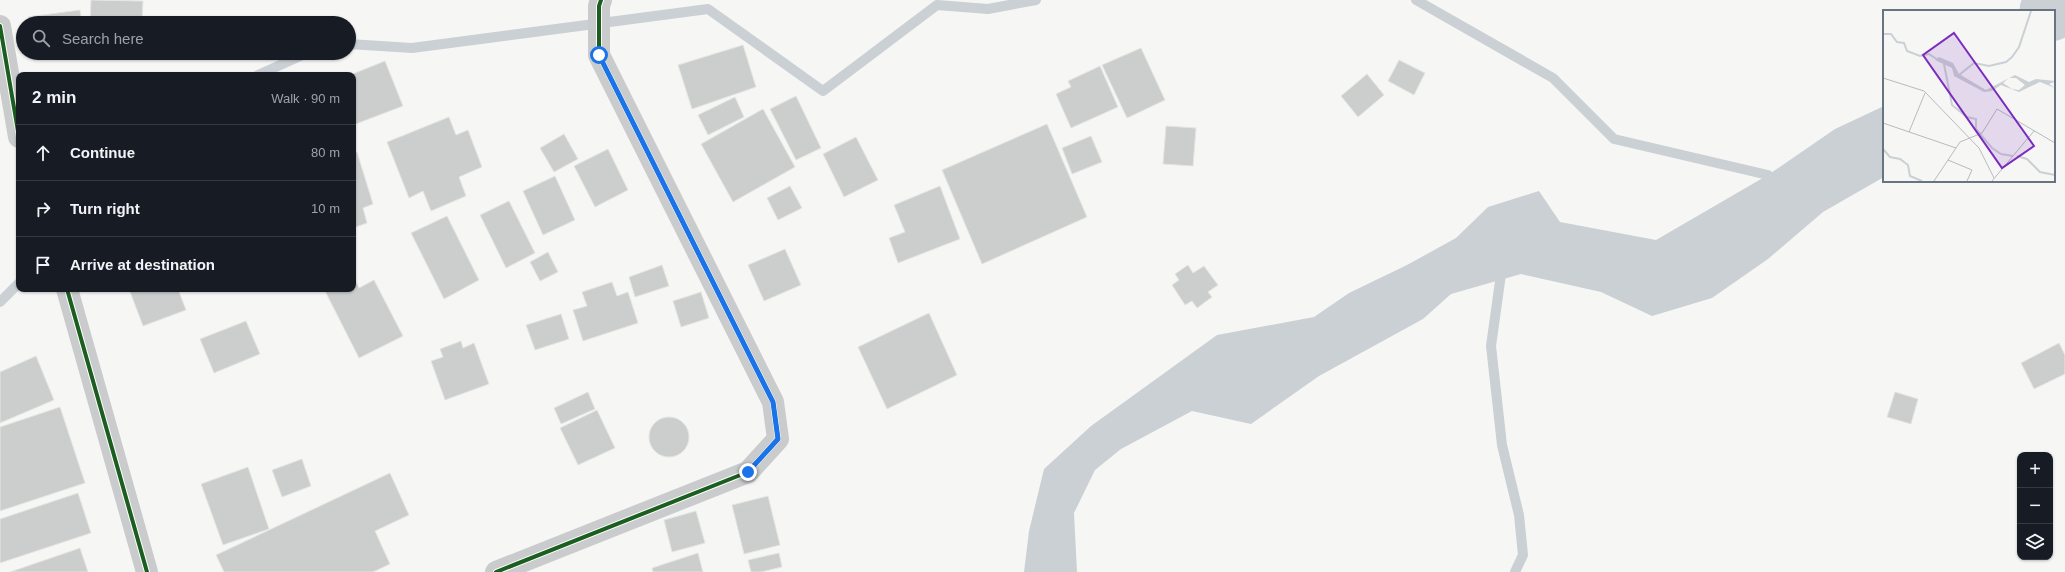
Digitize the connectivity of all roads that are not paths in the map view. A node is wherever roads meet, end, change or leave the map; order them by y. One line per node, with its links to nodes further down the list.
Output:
1 (600, 3): 6 (street)
2 (0, 26): 3 (street)
3 (16, 119)
4 (68, 292): 5 (street)
5 (147, 572)
6 (496, 572)

